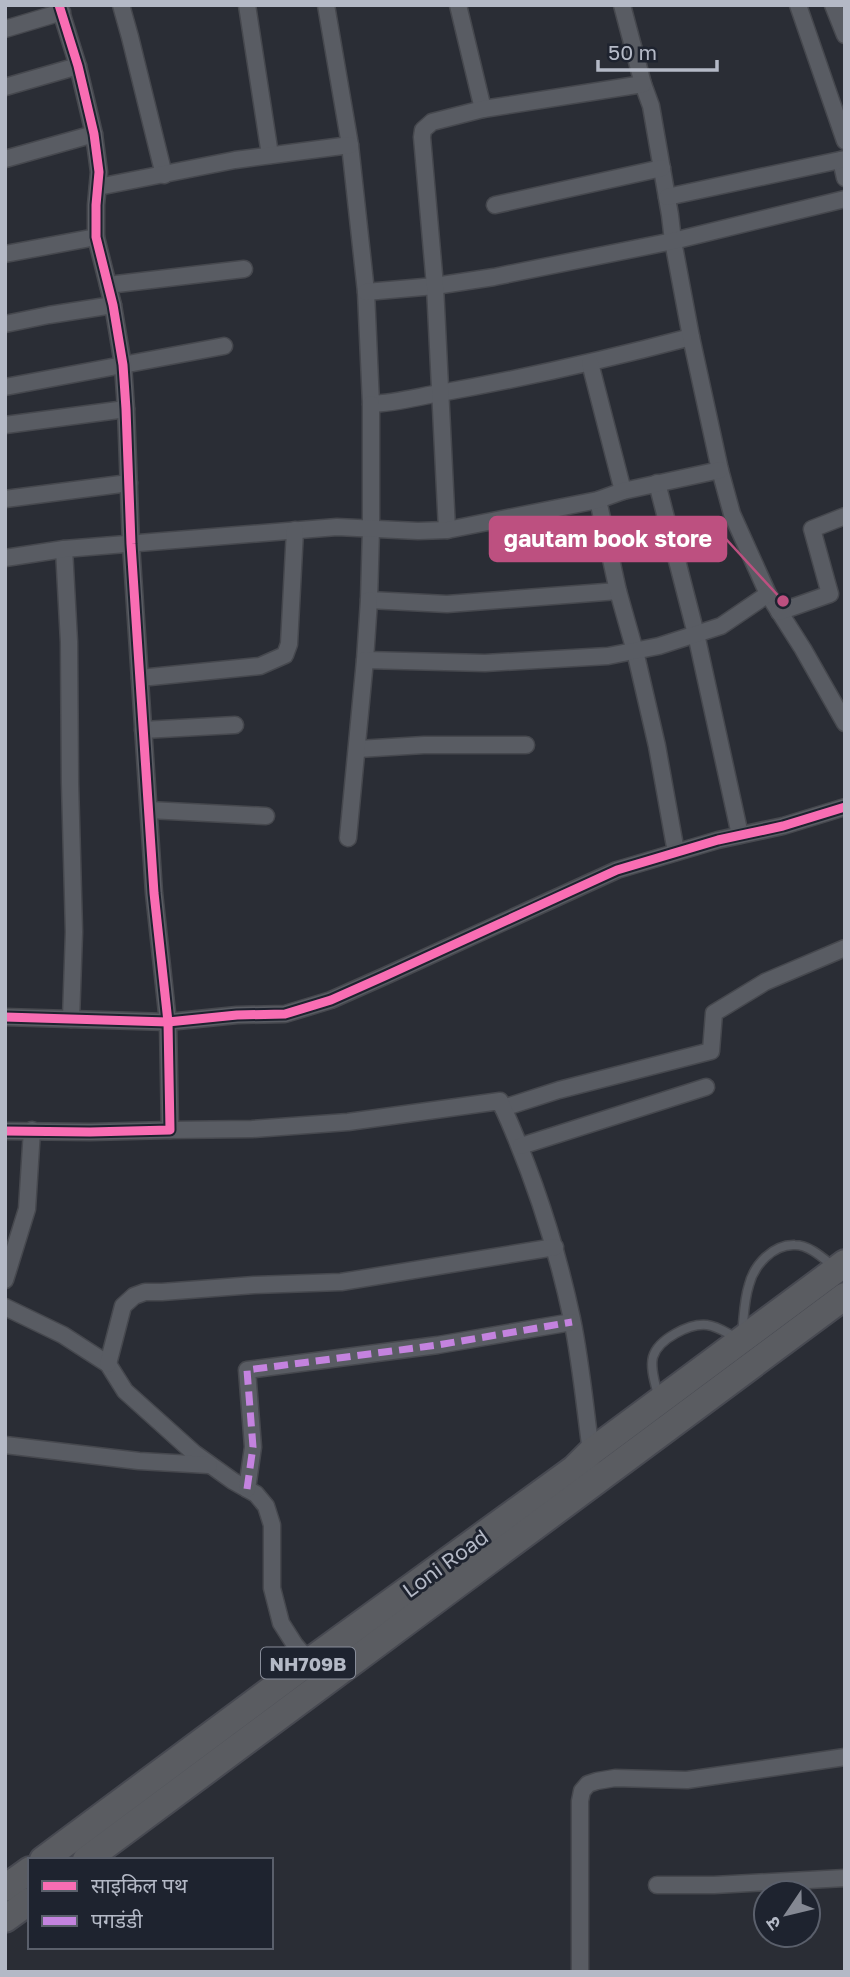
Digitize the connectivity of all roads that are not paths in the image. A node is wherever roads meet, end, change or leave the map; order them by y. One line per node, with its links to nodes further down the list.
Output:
1 (121, 5): 22 (street)
2 (247, 5): 18 (street)
3 (326, 5): 17 (street)
4 (458, 5): 14 (street)
5 (622, 5): 12 (street)
6 (798, 5): 16 (street)
7 (833, 5): 10 (street)
8 (61, 9): 9 (street); 11 (street)
9 (5, 29)
10 (845, 35)
11 (78, 66): 13 (street); 15 (street)
12 (643, 84): 14 (street); 21 (street)
13 (5, 87)
14 (483, 109): 33 (street)
15 (94, 134): 19 (street); 24 (street)
16 (845, 141)
17 (350, 145): 18 (street); 34 (street)
18 (270, 155): 22 (street)
19 (5, 159)
20 (843, 160): 23 (street); 25 (street)
21 (662, 168): 25 (street); 27 (street)
22 (164, 175): 24 (street)
23 (845, 178)
24 (98, 187): 28 (street)
25 (667, 197): 29 (street)
26 (845, 199): 29 (street)
27 (495, 205)
28 (96, 237): 30 (street); 32 (street)
29 (673, 241): 33 (street); 37 (street)
30 (5, 254)
31 (244, 269): 32 (street)
32 (108, 285): 35 (street)
33 (435, 286): 34 (street); 42 (street)
34 (366, 292): 43 (street)
35 (113, 305): 36 (street); 40 (street)
36 (5, 324)
37 (691, 337): 39 (street); 46 (street)
38 (224, 346): 40 (street)
39 (590, 363): 42 (street); 49 (street)
40 (123, 365): 41 (street); 44 (street)
41 (5, 387)
42 (440, 393): 43 (street); 55 (street)
43 (371, 404): 54 (street)
44 (127, 409): 45 (street); 47 (street)
45 (5, 425)
46 (720, 470): 48 (street); 60 (street)
47 (129, 484): 50 (street); 56 (street)
48 (657, 484): 49 (street); 63 (street)
49 (623, 491): 51 (street)
50 (5, 499)
51 (598, 500): 55 (street); 59 (street)
52 (845, 516): 62 (street)
53 (295, 530): 54 (street); 56 (street); 66 (street)
54 (371, 530): 55 (street); 61 (street)
55 (447, 530)
56 (131, 544): 57 (street); 66 (street)
57 (64, 549): 58 (street); 80 (street)
58 (5, 558)
59 (618, 591): 61 (street); 64 (street)
60 (768, 594): 62 (street); 63 (street)
61 (369, 600): 65 (street)
62 (779, 611): 67 (street)
63 (696, 634): 64 (street); 75 (street)
64 (635, 651): 65 (street); 77 (street)
65 (365, 660): 71 (street)
66 (141, 678): 69 (street)
67 (845, 723)
68 (235, 725): 69 (street)
69 (143, 730): 73 (street)
70 (526, 745): 71 (street)
71 (358, 749): 76 (street)
72 (845, 807): 75 (street)
73 (149, 810): 74 (street); 81 (street)
74 (266, 817)
75 (740, 835): 77 (street)
76 (348, 838)
77 (676, 852): 81 (street)
78 (845, 948): 83 (street)
79 (5, 1017): 80 (street)
80 (71, 1019): 81 (street)
81 (169, 1022): 85 (street)
82 (706, 1087): 87 (street)
83 (503, 1108): 85 (street); 87 (street)
84 (32, 1130): 85 (street); 86 (street); 90 (street)
85 (170, 1130)
86 (5, 1131)
87 (521, 1146): 88 (street)
88 (555, 1247): 93 (street); 96 (street)
89 (840, 1266): 94 (highway, Loni Road / NH709B); 94 (lane)
90 (5, 1280)
91 (845, 1296): 95 (highway, Loni Road / NH709B)
92 (5, 1307): 96 (street)
93 (572, 1322): 99 (street); 101 (street)
94 (741, 1340): 95 (lane); 97 (highway, Loni Road / NH709B); 97 (lane)
95 (757, 1362): 102 (highway, Loni Road / NH709B)
96 (107, 1364): 100 (street)
97 (659, 1401): 99 (highway, Loni Road / NH709B)
98 (5, 1445): 100 (street)
99 (592, 1452): 102 (highway, Loni Road / NH709B)
100 (209, 1465): 101 (street)
101 (247, 1489): 102 (street)
102 (318, 1672): 104 (highway, Loni Road / NH709B); 105 (highway, Loni Road / NH709B)
103 (845, 1757): 112 (street)
104 (46, 1858)
105 (88, 1858)
106 (28, 1871): 109 (highway)
107 (845, 1878): 108 (street)
108 (657, 1885)
109 (5, 1888)
110 (28, 1902): 111 (highway)
111 (5, 1919)
112 (580, 1972)

